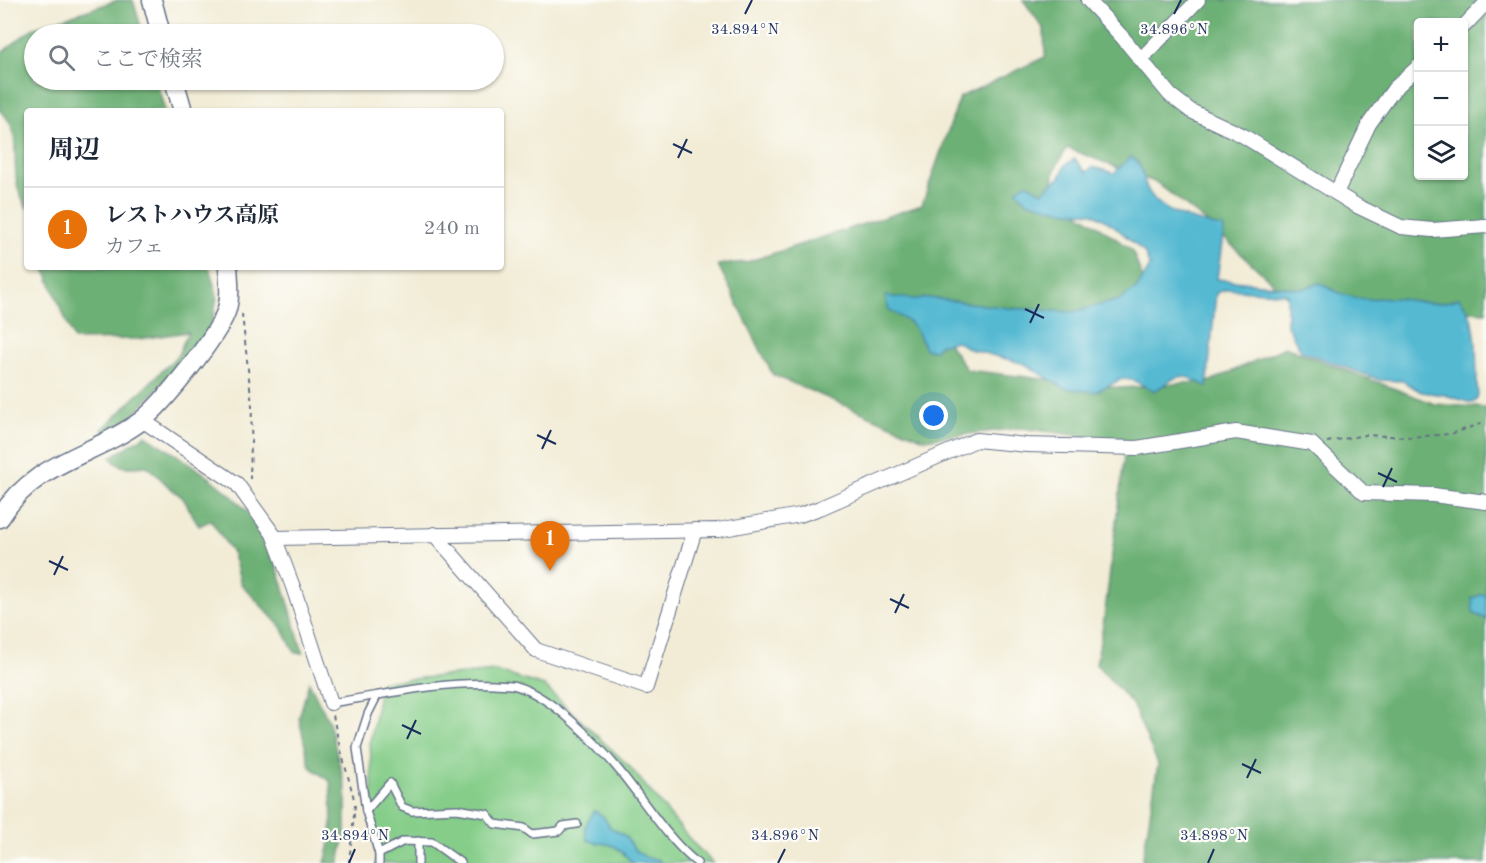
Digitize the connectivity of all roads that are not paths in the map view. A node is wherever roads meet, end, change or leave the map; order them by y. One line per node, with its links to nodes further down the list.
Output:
1 (152, 0): 6 (main road)
2 (1088, 0): 7 (street)
3 (1198, 0): 7 (street)
4 (1486, 3): 5 (street)
5 (1468, 22)
6 (158, 24)
7 (1141, 59): 11 (street)
8 (1414, 71): 11 (street)
9 (177, 90): 10 (main road)
10 (182, 108)
11 (1336, 193): 12 (street)
12 (1486, 226)
13 (228, 270): 14 (main road)
14 (142, 420): 16 (main road); 19 (street)
15 (1486, 502): 17 (street)
16 (0, 518)
17 (695, 530): 18 (street); 18 (street)
18 (434, 534): 19 (street)
19 (275, 538): 21 (street)
20 (377, 696): 21 (lane); 22 (lane); 29 (lane)
21 (331, 703)
22 (366, 811): 23 (lane); 25 (lane)
23 (577, 824)
24 (418, 841): 25 (lane); 27 (lane); 28 (lane)
25 (379, 854): 26 (lane)
26 (379, 863)
27 (418, 863)
28 (461, 863)
29 (697, 863)

